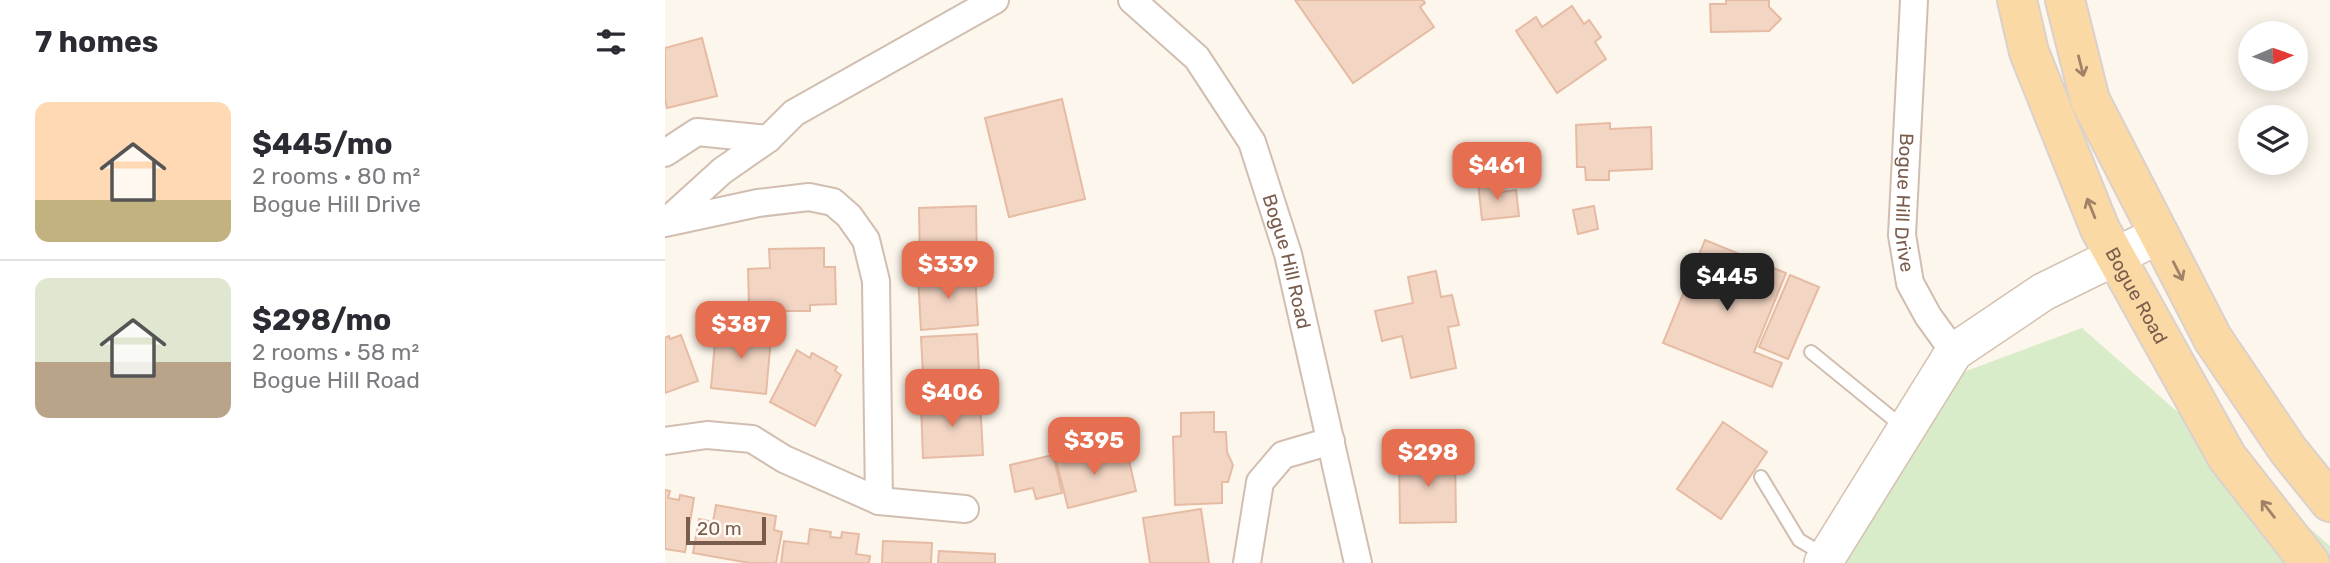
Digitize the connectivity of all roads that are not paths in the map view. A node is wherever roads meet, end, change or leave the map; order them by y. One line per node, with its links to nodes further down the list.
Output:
1 (995, 0): 6 (street)
2 (1132, 0): 15 (street, Bogue Hill Road)
3 (1914, 0): 12 (street, Bogue Hill Drive)
4 (2017, 0): 10 (main road, Bogue Road, one-way to 4)
5 (2064, 0): 9 (main road, one-way to 9)
6 (768, 139): 7 (street); 8 (street)
7 (665, 153)
8 (665, 223): 17 (street)
9 (2159, 235): 10 (street); 18 (main road, one-way to 18)
10 (2117, 257): 12 (street); 23 (main road, Bogue Road, one-way to 10)
11 (1811, 352): 13 (lane)
12 (1954, 352): 13 (street)
13 (1905, 428): 20 (street)
14 (665, 441): 17 (street)
15 (1331, 441): 21 (street); 22 (street, Bogue Hill Road)
16 (1761, 477): 20 (lane)
17 (879, 500): 19 (street)
18 (2330, 502)
19 (965, 509)
20 (1825, 560)
21 (1247, 563)
22 (1358, 563)
23 (2310, 563)

